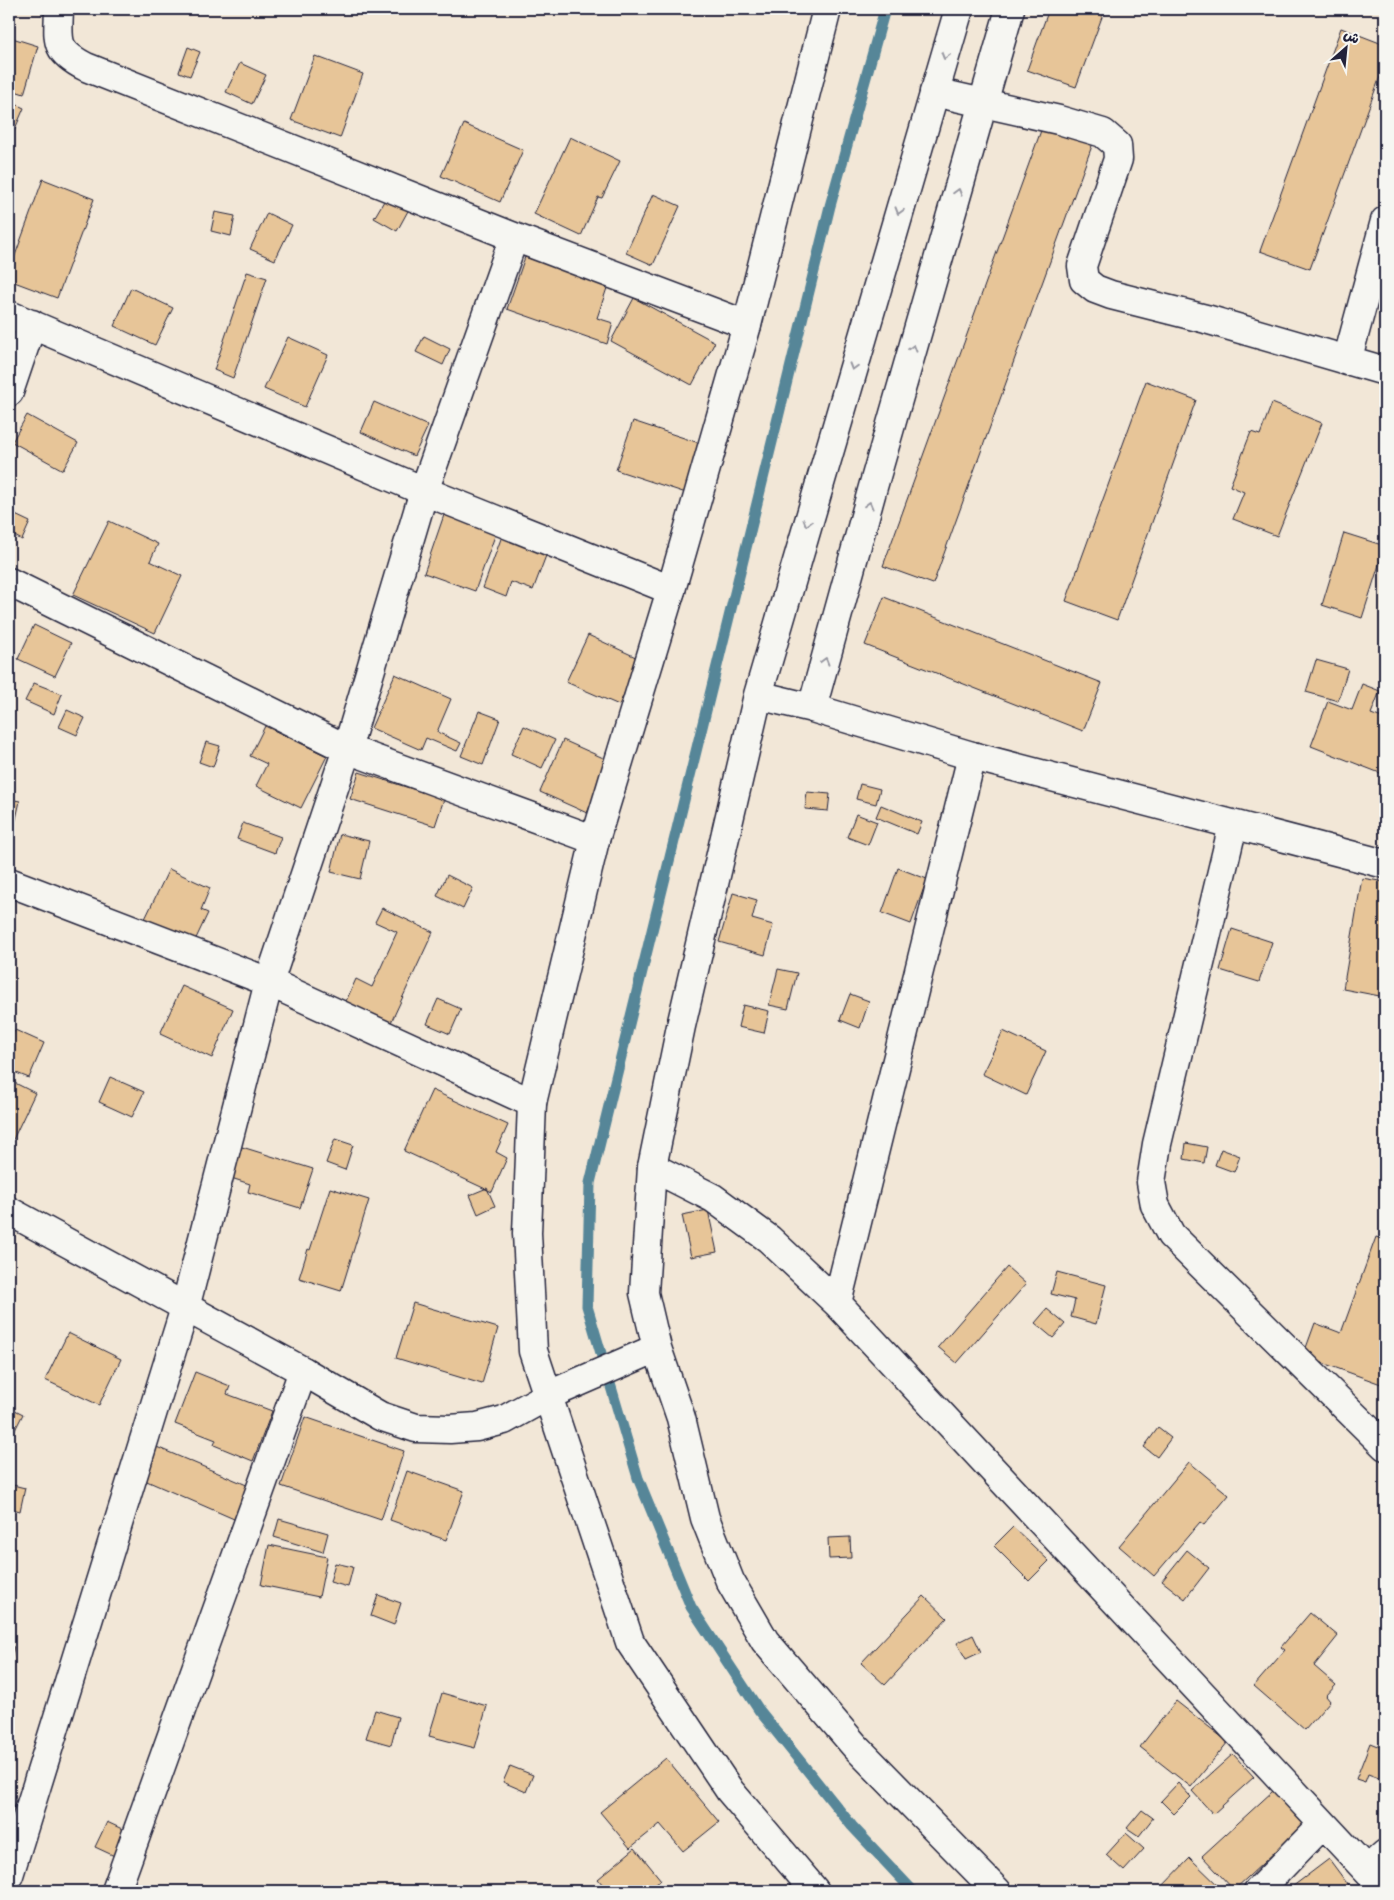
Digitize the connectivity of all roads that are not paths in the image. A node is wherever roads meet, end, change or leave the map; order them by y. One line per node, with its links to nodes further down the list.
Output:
1 (58, 9): 8 (street)
2 (827, 9): 10 (street)
3 (959, 9): 5 (street, one-way to 5)
4 (1010, 9): 6 (street)
5 (934, 92): 6 (street); 17 (street, one-way to 17)
6 (984, 102): 11 (street); 18 (street, one-way to 6)
7 (1385, 221): 11 (street)
8 (514, 237): 10 (street); 14 (street)
9 (21, 320): 13 (street); 14 (street)
10 (747, 325): 16 (street)
11 (1347, 361): 12 (street)
12 (1385, 371)
13 (9, 392)
14 (424, 491): 16 (street); 19 (street)
15 (9, 582): 19 (street)
16 (671, 590): 22 (street)
17 (758, 695): 18 (street); 27 (street)
18 (812, 708): 20 (street)
19 (347, 749): 22 (street); 25 (street)
20 (972, 756): 21 (street); 29 (street)
21 (1233, 825): 23 (street); 34 (street)
22 (595, 840): 26 (street)
23 (1385, 864)
24 (9, 882): 25 (street)
25 (269, 982): 26 (street); 30 (street)
26 (532, 1103): 33 (street)
27 (652, 1167): 29 (street); 31 (street)
28 (9, 1211): 30 (street)
29 (837, 1304): 35 (street)
30 (185, 1308): 32 (street); 37 (street)
31 (657, 1348): 33 (street); 41 (street)
32 (303, 1372): 33 (street); 39 (street)
33 (548, 1395): 40 (street)
34 (1385, 1446)
35 (1323, 1824): 36 (street); 42 (street)
36 (1376, 1862): 38 (street)
37 (9, 1875)
38 (1385, 1890)
39 (116, 1891)
40 (815, 1891)
41 (997, 1891)
42 (1258, 1891)

